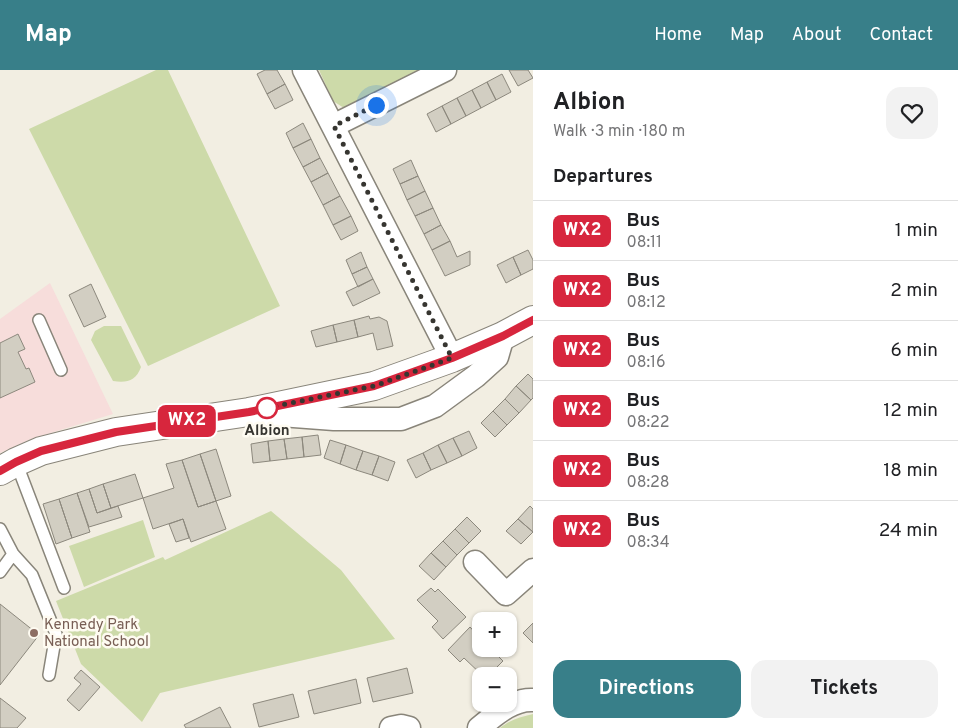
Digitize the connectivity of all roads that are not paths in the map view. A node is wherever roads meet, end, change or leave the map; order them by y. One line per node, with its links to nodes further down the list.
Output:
1 (304, 70): 3 (street)
2 (445, 70): 3 (street)
3 (334, 126): 7 (street)
4 (39, 320): 8 (lane)
5 (533, 320): 6 (street)
6 (503, 336): 7 (street); 9 (street)
7 (452, 358): 9 (street)
8 (61, 370)
9 (249, 412): 10 (street)
10 (8, 466): 16 (lane)
11 (0, 529): 12 (lane)
12 (13, 554): 15 (lane); 17 (lane)
13 (475, 562): 14 (street)
14 (533, 570)
15 (0, 572)
16 (64, 588)
17 (49, 674)
18 (533, 700): 21 (street)
19 (391, 728): 20 (street)
20 (409, 728)
21 (479, 728)

